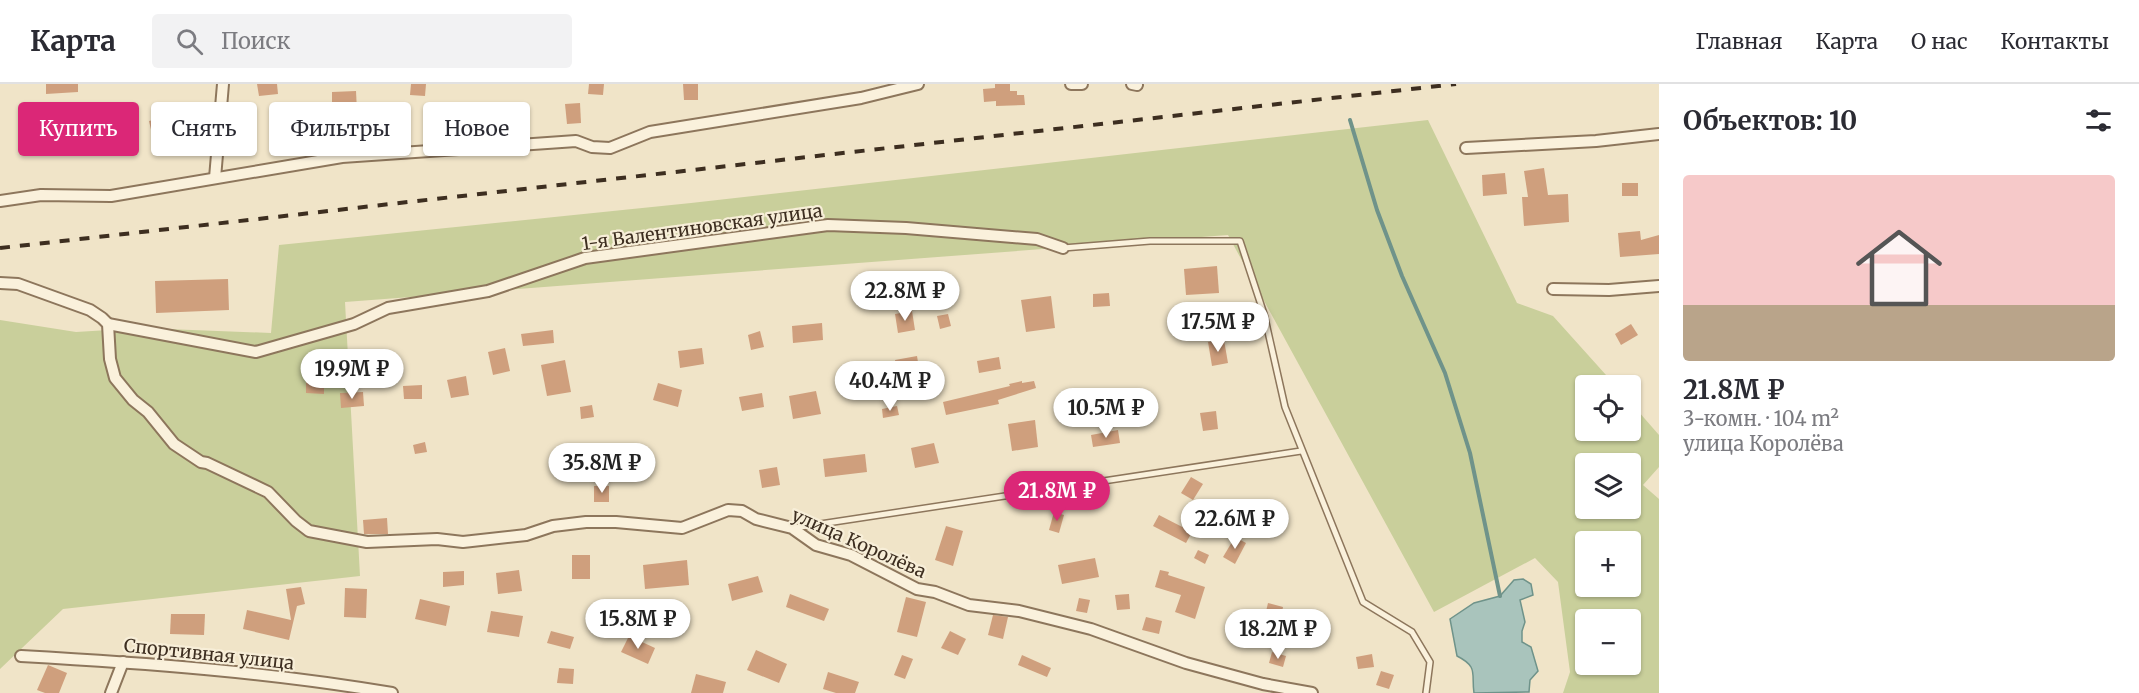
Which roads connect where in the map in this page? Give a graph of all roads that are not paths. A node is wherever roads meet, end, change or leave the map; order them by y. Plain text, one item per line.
1 (224, 84) edge
2 (918, 84) edge
3 (1071, 84) edge
4 (1082, 84) edge
5 (1659, 134) edge
6 (1466, 148) dead end
7 (215, 178) junction
8 (0, 201) edge
9 (1063, 248) joint
10 (0, 282) edge
11 (1659, 286) edge
12 (1553, 289) dead end
13 (108, 324) junction
14 (1301, 451) junction
15 (792, 528) junction
16 (21, 656) dead end
17 (123, 662) junction
18 (111, 693) edge
19 (392, 693) edge
20 (1312, 693) edge
21 (1426, 693) edge

1 - 7 street
2 - 7 street
3 - 4 street
5 - 6 street
7 - 8 street
9 - 13 street, 1-я Валентиновская улица
9 - 14 lane
10 - 13 street
11 - 12 street
13 - 15 street, улица Королёва
14 - 15 lane
14 - 21 lane
15 - 20 street, улица Королёва
16 - 17 street, Спортивная улица
17 - 18 street
17 - 19 street, Спортивная улица

